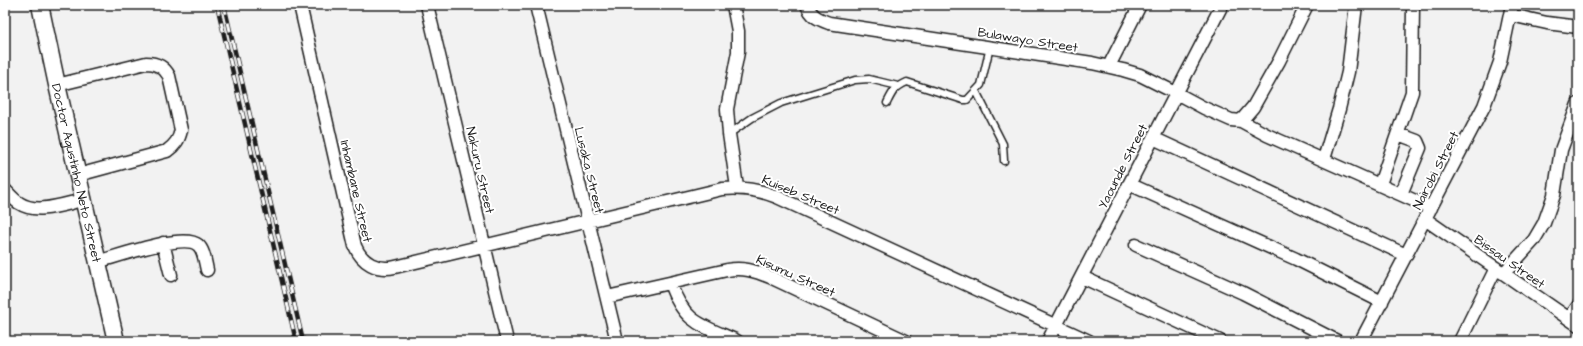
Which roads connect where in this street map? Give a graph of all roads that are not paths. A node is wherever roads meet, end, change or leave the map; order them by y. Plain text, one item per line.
1 (40, 5) edge
2 (300, 5) edge
3 (427, 5) edge
4 (536, 5) edge
5 (733, 5) edge
6 (807, 5) edge
7 (1140, 5) edge
8 (1222, 5) edge
9 (1307, 5) edge
10 (1356, 5) edge
11 (1413, 5) edge
12 (1512, 10) edge
13 (1578, 27) edge
14 (990, 47) junction
15 (1109, 66) junction
16 (57, 86) junction
17 (898, 86) junction
18 (976, 91) junction
19 (1176, 93) junction
20 (887, 103) dead end
21 (1578, 104) edge
22 (1241, 121) junction
23 (729, 134) junction
24 (1398, 134) junction
25 (1153, 138) junction
26 (1324, 159) junction
27 (1004, 161) dead end
28 (78, 175) junction
29 (1129, 184) junction
30 (1380, 184) junction
31 (737, 187) junction
32 (5, 190) edge
33 (1401, 194) junction
34 (83, 200) junction
35 (1431, 208) junction
36 (1425, 219) junction
37 (588, 220) junction
38 (163, 243) junction
39 (484, 245) junction
40 (1136, 245) dead end
41 (1406, 255) junction
42 (97, 262) junction
43 (207, 270) dead end
44 (1500, 271) junction
45 (170, 275) dead end
46 (1082, 277) junction
47 (670, 283) junction
48 (607, 297) junction
49 (1382, 302) junction
50 (1578, 306) edge
51 (1574, 322) edge
52 (1057, 325) junction
53 (116, 341) edge
54 (507, 341) edge
55 (617, 341) edge
56 (737, 341) edge
57 (906, 341) edge
58 (1048, 341) edge
59 (1089, 341) edge
60 (1220, 341) edge
61 (1337, 341) edge
62 (1362, 341) edge
63 (1460, 341) edge

1 - 16 street, Doctor Agustinho Neto Street
2 - 39 street, Inhambane Street
3 - 39 street, Nakuru Street
4 - 37 street, Lusaka Street
5 - 23 street
6 - 14 street, Bulawayo Street
7 - 15 street
8 - 19 street, Yaounde Street
9 - 22 street
10 - 26 street
11 - 24 street
12 - 13 street
12 - 35 street, Nairobi Street
14 - 15 street, Bulawayo Street
14 - 18 lane
15 - 19 street, Bulawayo Street
16 - 28 street, Doctor Agustinho Neto Street
16 - 28 street
17 - 18 lane
17 - 20 lane
17 - 23 lane
18 - 27 lane
19 - 22 street, Bulawayo Street
19 - 25 street, Yaounde Street
21 - 44 street
22 - 26 street, Bulawayo Street
23 - 31 street
24 - 30 street
24 - 33 street
25 - 29 street, Yaounde Street
25 - 41 street
26 - 30 street, Bulawayo Street
28 - 34 street, Doctor Agustinho Neto Street
29 - 46 street, Yaounde Street
29 - 49 street
30 - 33 street, Bulawayo Street
31 - 37 street, Kuiseb Street
31 - 52 street, Kuiseb Street
32 - 34 street
33 - 35 street, Bulawayo Street
34 - 42 street, Doctor Agustinho Neto Street
35 - 36 street, Nairobi Street
36 - 41 street, Nairobi Street
36 - 44 street, Bissau Street
37 - 39 street, Kuiseb Street
37 - 48 street, Lusaka Street
38 - 42 street
38 - 43 street
38 - 45 street
39 - 54 street, Nakuru Street
40 - 61 street
41 - 49 street, Nairobi Street
42 - 53 street, Doctor Agustinho Neto Street
44 - 51 street, Bissau Street
44 - 63 street
46 - 52 street, Yaounde Street
46 - 60 street
47 - 48 street, Kisumu Street
47 - 56 street
47 - 57 street, Kisumu Street
48 - 55 street, Lusaka Street
49 - 62 street, Nairobi Street
50 - 51 street
52 - 58 street, Yaounde Street
52 - 59 street, Kuiseb Street

